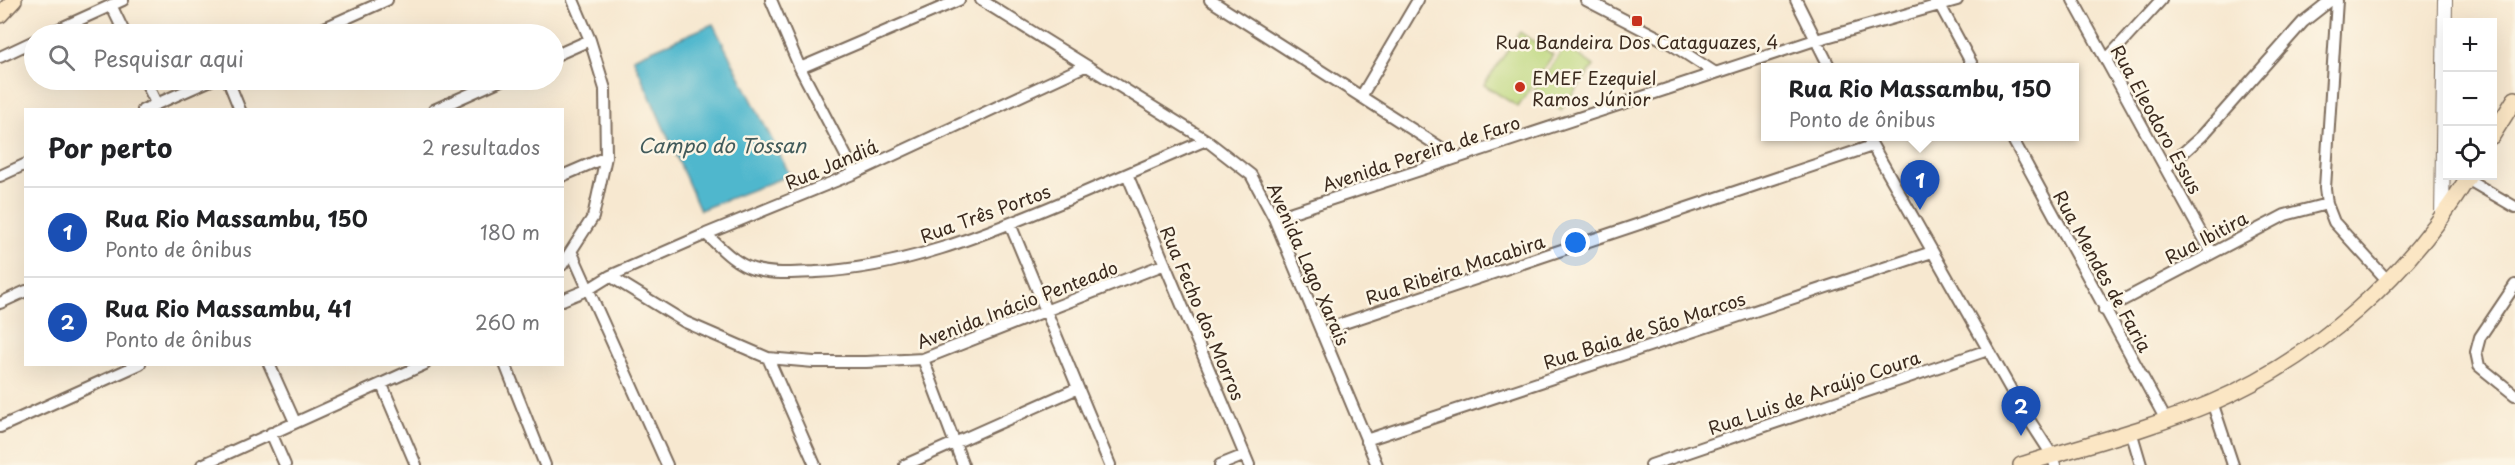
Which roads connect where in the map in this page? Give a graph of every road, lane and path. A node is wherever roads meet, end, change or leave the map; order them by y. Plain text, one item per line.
1 (14, 0) edge
2 (123, 0) edge
3 (387, 0) edge
4 (573, 0) edge
5 (771, 0) edge
6 (959, 0) edge
7 (981, 0) edge
8 (1210, 0) edge
9 (1418, 0) edge
10 (1586, 0) edge
11 (1796, 0) edge
12 (1957, 0) edge
13 (2073, 0) edge
14 (2161, 0) edge
15 (2331, 0) edge
16 (2337, 0) edge
17 (2445, 0) edge
18 (111, 5) junction
19 (1940, 5) junction
20 (0, 15) edge
21 (70, 24) edge
22 (120, 24) edge
23 (333, 24) edge
24 (590, 40) junction
25 (1816, 40) junction
26 (24, 46) edge
27 (564, 52) edge
28 (0, 57) edge
29 (2106, 60) junction
30 (1828, 63) edge
31 (1971, 63) edge
32 (1085, 66) junction
33 (800, 68) junction
34 (1714, 72) junction
35 (150, 90) edge
36 (188, 90) edge
37 (232, 90) edge
38 (479, 90) edge
39 (1362, 95) junction
40 (2515, 99) edge
41 (156, 104) junction
42 (147, 108) edge
43 (239, 108) edge
44 (438, 108) edge
45 (2497, 129) edge
46 (1206, 140) junction
47 (1870, 141) edge
48 (2014, 141) edge
49 (606, 157) junction
50 (1457, 158) junction
51 (24, 165) edge
52 (2166, 168) junction
53 (855, 173) junction
54 (1126, 174) junction
55 (564, 175) edge
56 (0, 176) edge
57 (2466, 180) edge
58 (2473, 180) edge
59 (2327, 204) junction
60 (2515, 207) edge
61 (1274, 218) junction
62 (2442, 218) junction
63 (1010, 224) junction
64 (706, 234) junction
65 (1932, 252) junction
66 (572, 253) junction
67 (2212, 253) junction
68 (564, 263) edge
69 (1165, 264) junction
70 (610, 276) junction
71 (2388, 281) junction
72 (2515, 285) edge
73 (589, 289) junction
74 (24, 292) edge
75 (564, 299) edge
76 (0, 303) edge
77 (2104, 310) junction
78 (1046, 313) junction
79 (1322, 334) junction
80 (1988, 350) junction
81 (768, 358) junction
82 (923, 359) junction
83 (136, 366) edge
84 (270, 366) edge
85 (421, 366) edge
86 (506, 366) edge
87 (382, 385) junction
88 (1078, 388) junction
89 (2515, 395) edge
90 (2212, 402) junction
91 (2166, 420) junction
92 (295, 422) junction
93 (0, 427) edge
94 (2131, 431) junction
95 (271, 433) junction
96 (1366, 440) junction
97 (954, 442) junction
98 (1247, 460) edge
99 (2054, 460) edge
100 (202, 465) edge
101 (285, 465) edge
102 (416, 465) edge
103 (545, 465) edge
104 (667, 465) edge
105 (815, 465) edge
106 (905, 465) edge
107 (963, 465) edge
108 (1110, 465) edge
109 (1220, 465) edge
110 (1377, 465) edge
111 (1651, 465) edge
112 (2021, 465) edge
113 (2140, 465) edge
114 (2233, 465) edge

1 - 20 main road
2 - 18 street
3 - 23 street
4 - 24 street
5 - 33 street
6 - 33 street
7 - 32 street, Avenida Lago Xarais
8 - 39 street
9 - 39 street
10 - 34 street
11 - 25 street
12 - 19 street, Avenida Pereira de Faro
13 - 29 street, Rua Eleodoro Essus
14 - 29 street
15 - 52 street
16 - 59 street
17 - 62 street
18 - 21 street
18 - 22 street
19 - 25 street, Avenida Pereira de Faro
19 - 31 street
24 - 27 street
24 - 49 street
25 - 30 street
25 - 34 street, Avenida Pereira de Faro
26 - 28 street
29 - 52 street, Rua Eleodoro Essus
32 - 46 street, Avenida Lago Xarais
32 - 53 street, Rua Jandiá
33 - 53 street
34 - 50 street, Avenida Pereira de Faro
35 - 41 street
36 - 41 street
37 - 43 street
38 - 44 street
39 - 50 street
40 - 45 main road
41 - 42 street
46 - 54 street, Rua Três Portos
46 - 61 street, Avenida Lago Xarais
47 - 65 street
47 - 79 street, Rua Ribeira Macabira
48 - 77 street, Rua Mendes de Faria
49 - 55 street
49 - 66 street
50 - 61 street, Avenida Pereira de Faro
51 - 56 street
52 - 67 street, Rua Eleodoro Essus
53 - 64 street, Rua Jandiá
54 - 63 street, Rua Três Portos
54 - 69 street, Rua Fecho dos Morros
57 - 62 main road
58 - 60 street
59 - 67 street, Rua Ibitira
59 - 71 street
61 - 79 street, Avenida Lago Xarais
62 - 71 main road
63 - 64 street, Rua Três Portos
63 - 78 street
64 - 70 street, Rua Jandiá
65 - 80 street
65 - 96 street, Rua Baia de São Marcos
66 - 68 street
66 - 73 street
67 - 77 street, Rua Ibitira
69 - 78 street, Avenida Inácio Penteado
69 - 98 street, Rua Fecho dos Morros
70 - 73 street, Rua Jandiá
70 - 81 street, Avenida Inácio Penteado
71 - 90 main road
72 - 89 street
73 - 75 street, Rua Jandiá
73 - 104 street
74 - 76 street
77 - 91 street, Rua Mendes de Faria
78 - 82 street, Avenida Inácio Penteado
78 - 88 street
79 - 96 street, Avenida Lago Xarais
80 - 99 street
80 - 111 street, Rua Luis de Araújo Coura
81 - 82 street, Avenida Inácio Penteado
81 - 105 street
82 - 97 street
83 - 93 street
84 - 92 street
85 - 87 street
86 - 103 street
87 - 92 street
87 - 102 street
88 - 97 street
88 - 108 street
90 - 91 main road
90 - 114 street
91 - 94 main road
92 - 95 street
94 - 99 main road
94 - 113 street
95 - 100 street
95 - 101 street
96 - 110 street, Avenida Lago Xarais
97 - 106 street
97 - 107 street
98 - 109 street
99 - 112 main road

